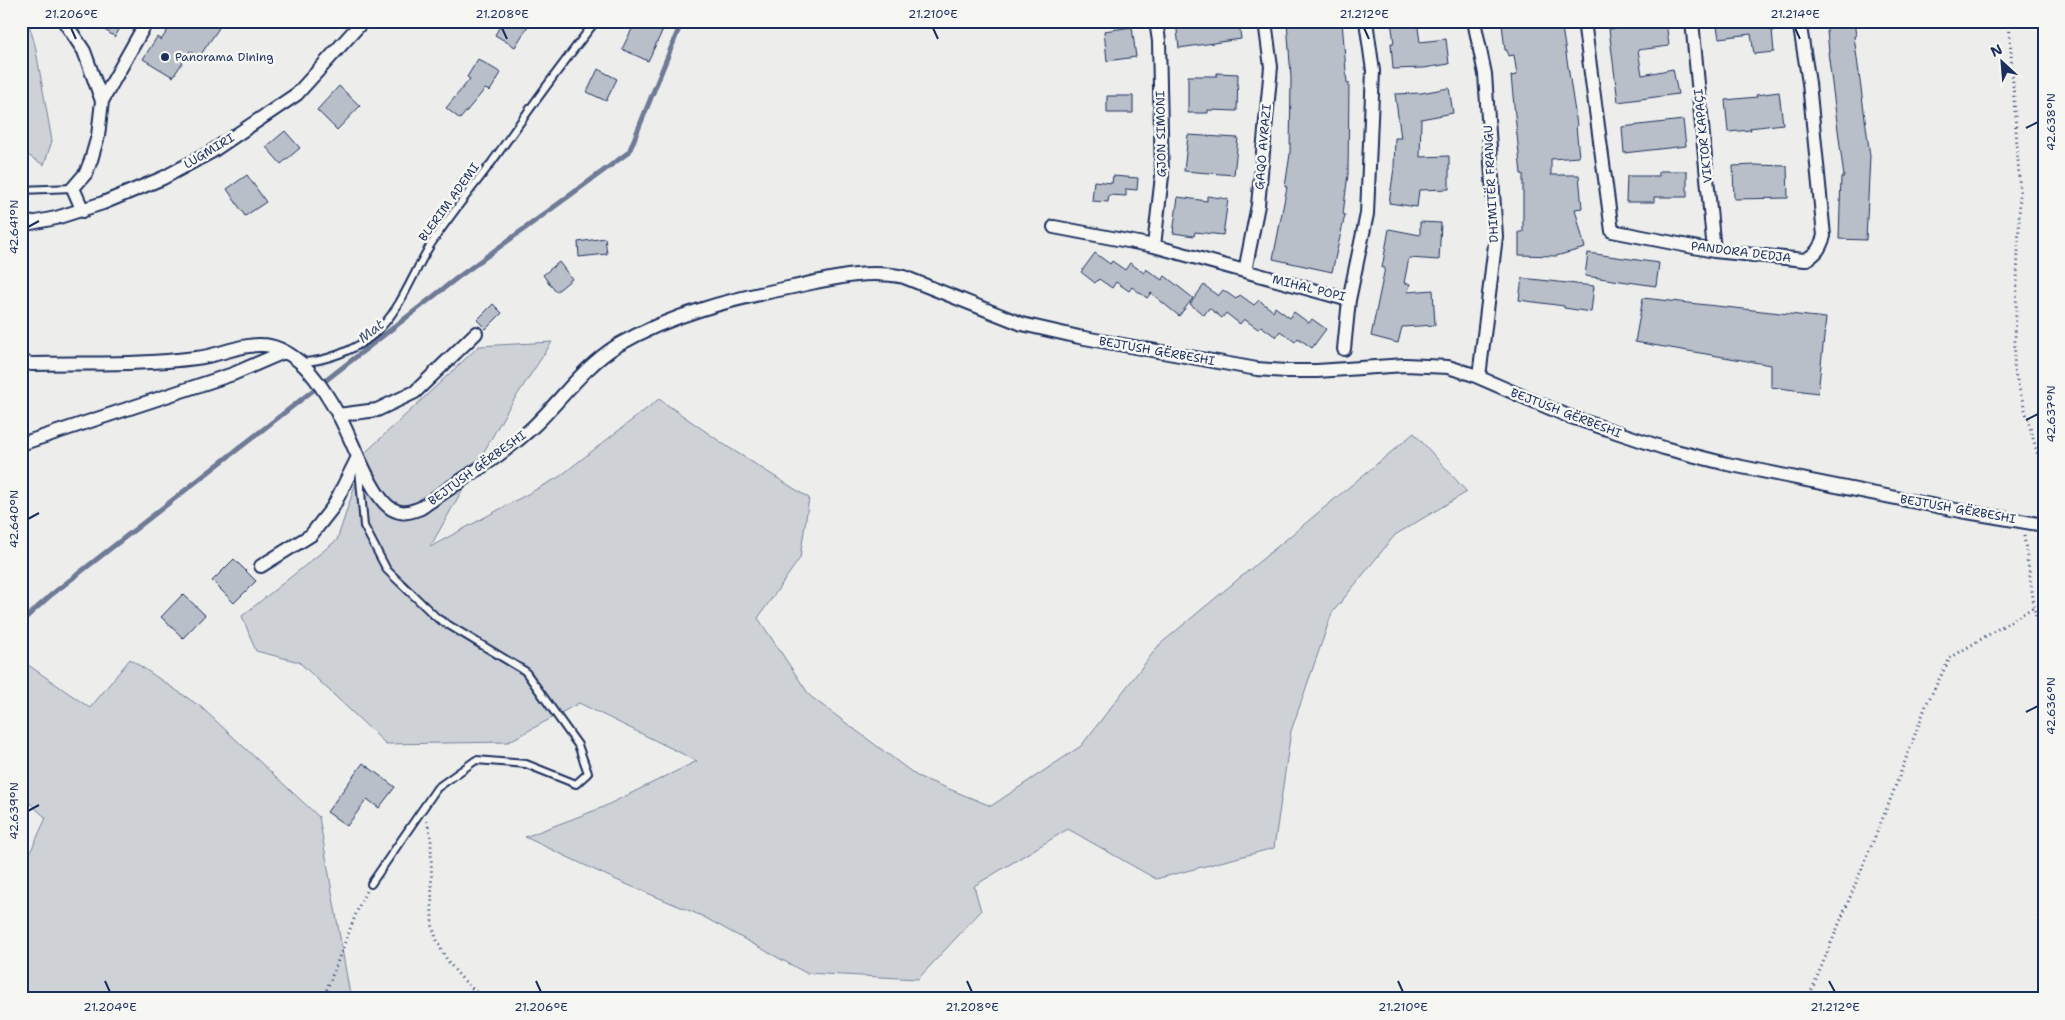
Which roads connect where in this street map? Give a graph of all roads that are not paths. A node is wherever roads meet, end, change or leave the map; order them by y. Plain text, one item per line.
1 (64, 21) edge
2 (147, 21) edge
3 (363, 21) edge
4 (596, 21) edge
5 (1156, 21) edge
6 (1265, 21) edge
7 (1366, 21) edge
8 (1474, 21) edge
9 (1584, 21) edge
10 (1692, 21) edge
11 (1799, 21) edge
12 (102, 101) junction
13 (73, 188) junction
14 (21, 190) edge
15 (83, 211) junction
16 (21, 225) edge
17 (1054, 227) dead end
18 (1154, 246) junction
19 (1714, 252) junction
20 (1244, 271) junction
21 (1349, 300) junction
22 (476, 333) dead end
23 (1344, 349) dead end
24 (284, 352) junction
25 (21, 362) edge
26 (304, 367) junction
27 (1478, 378) junction
28 (338, 415) junction
29 (21, 444) edge
30 (358, 457) junction
31 (2044, 525) edge
32 (261, 566) dead end
33 (371, 884) road end

1 - 12 street
2 - 12 street
3 - 15 street, LUGMIRI
4 - 26 lane, BLERIM ADEMI
5 - 18 street, GJON SIMONI
6 - 20 street, GAQO AVRAZI
7 - 21 street, MIHAL POPI
8 - 27 street, DHIMITËR FRANGU
9 - 19 street, PANDORA DEDJA
10 - 19 street, VIKTOR KAPAÇI
11 - 19 street, PANDORA DEDJA
12 - 13 street
13 - 14 lane
13 - 15 street
15 - 16 street, LUGMIRI
17 - 18 street, MIHAL POPI
18 - 20 street, MIHAL POPI
20 - 21 street, MIHAL POPI
21 - 23 street
22 - 28 street
24 - 25 street, BEJTUSH GËRBESHI
24 - 26 street, BEJTUSH GËRBESHI
24 - 29 street
26 - 28 street, BEJTUSH GËRBESHI
27 - 30 street, BEJTUSH GËRBESHI
27 - 31 street, BEJTUSH GËRBESHI
28 - 30 street, BEJTUSH GËRBESHI
30 - 32 street
30 - 33 lane

